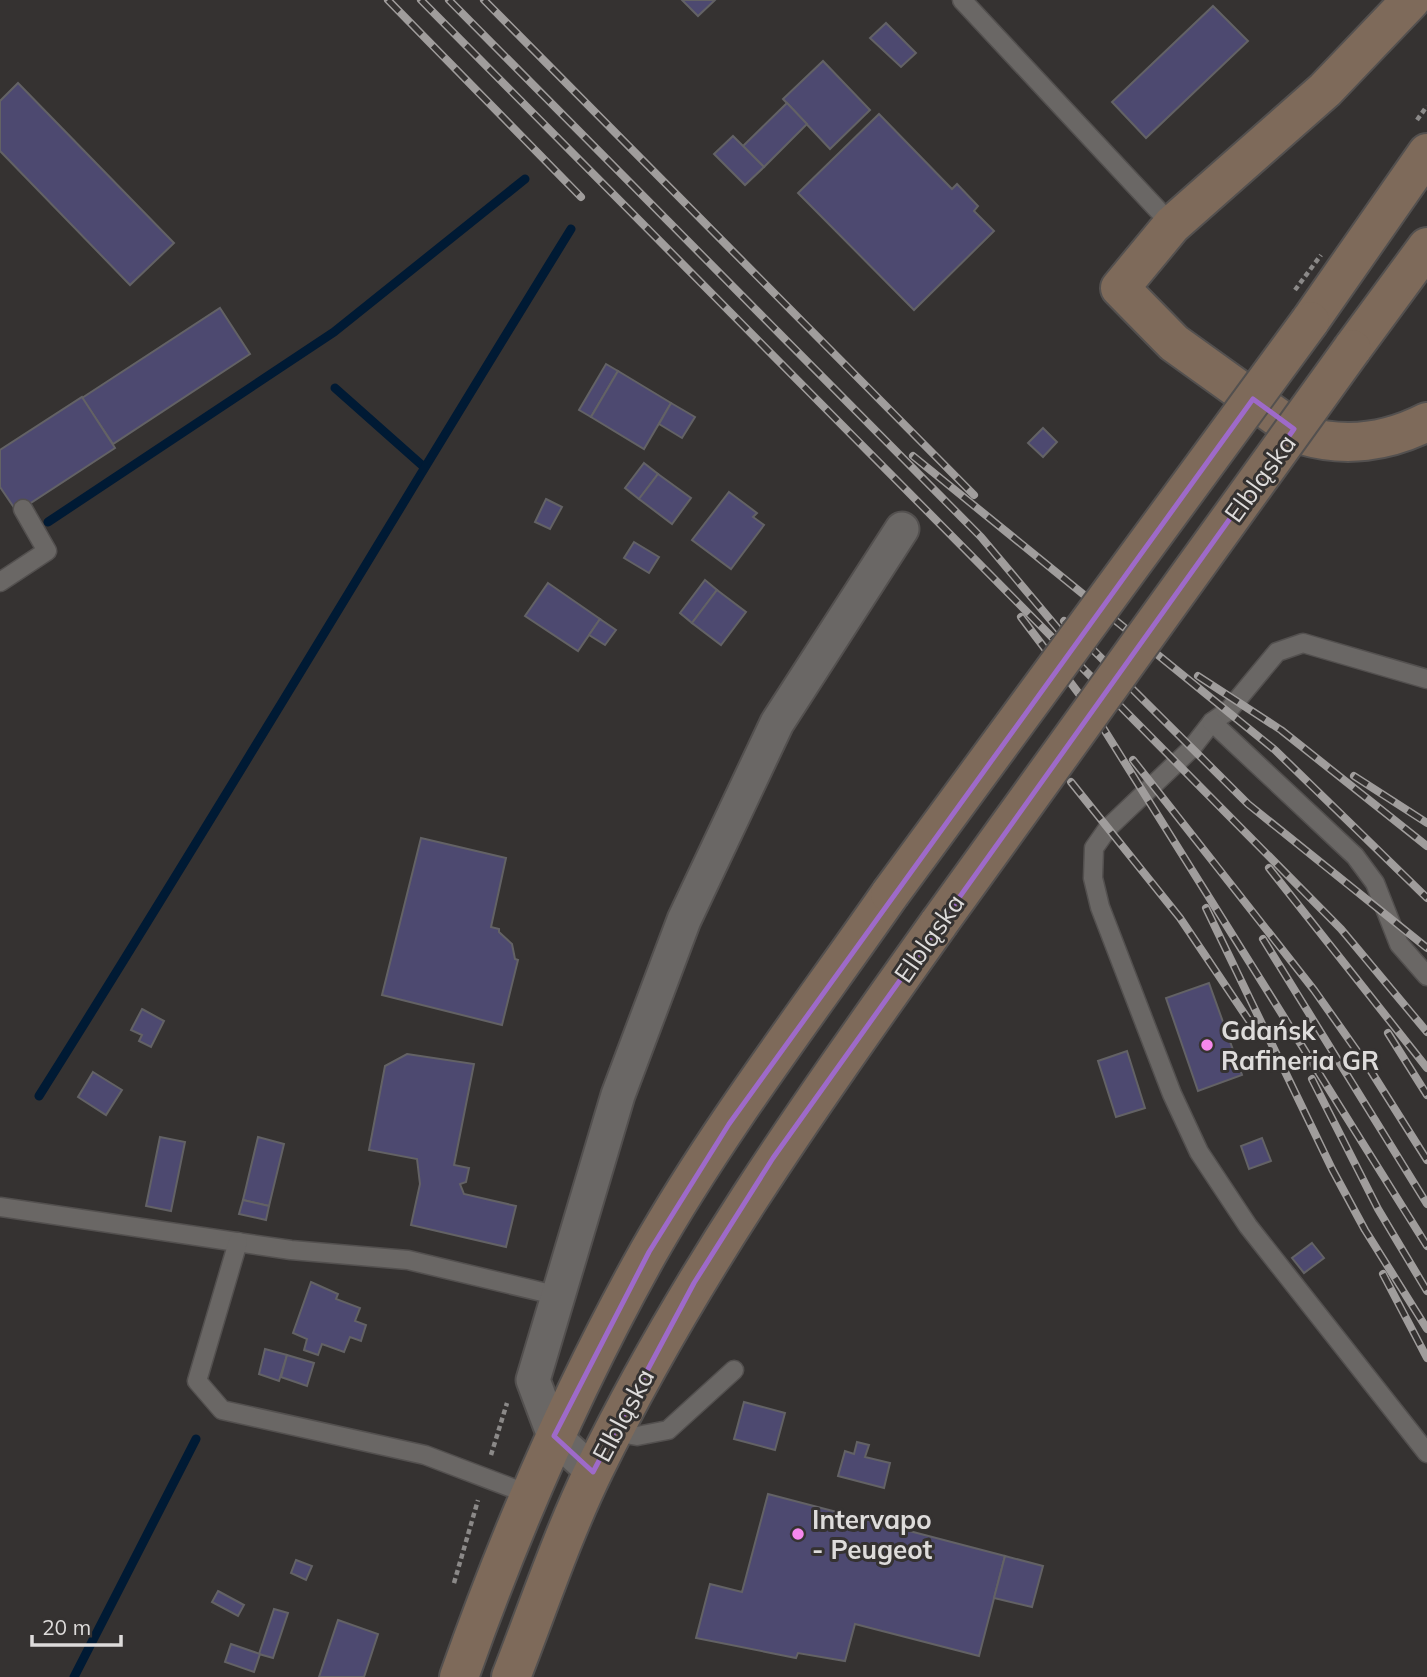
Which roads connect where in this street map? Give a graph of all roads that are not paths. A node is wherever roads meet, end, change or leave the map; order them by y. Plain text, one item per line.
1 (962, 0) edge
2 (1411, 0) edge
3 (1427, 153) edge
4 (1172, 225) junction
5 (1427, 247) edge
6 (1427, 422) edge
7 (23, 509) dead end
8 (902, 529) dead end
9 (0, 582) edge
10 (1427, 678) edge
11 (1212, 722) junction
12 (1427, 976) edge
13 (0, 1207) edge
14 (238, 1242) junction
15 (559, 1296) junction
16 (734, 1370) dead end
17 (614, 1432) junction
18 (554, 1436) junction
19 (1427, 1453) edge
20 (593, 1472) junction
21 (528, 1493) junction
22 (459, 1677) edge
23 (511, 1677) edge

1 - 4 lane
2 - 4 main road
3 - 18 main road, Elbląska, bridge
4 - 6 main road
5 - 17 main road, Elbląska, bridge
7 - 9 lane
8 - 15 street, Elbląska
10 - 11 lane
11 - 12 lane
11 - 19 lane
13 - 14 lane
14 - 15 lane
14 - 21 lane
15 - 18 street, Elbląska
16 - 17 lane
17 - 20 main road, Elbląska
18 - 20 street
18 - 21 main road, Elbląska
20 - 23 main road, Elbląska
21 - 22 main road, Elbląska

